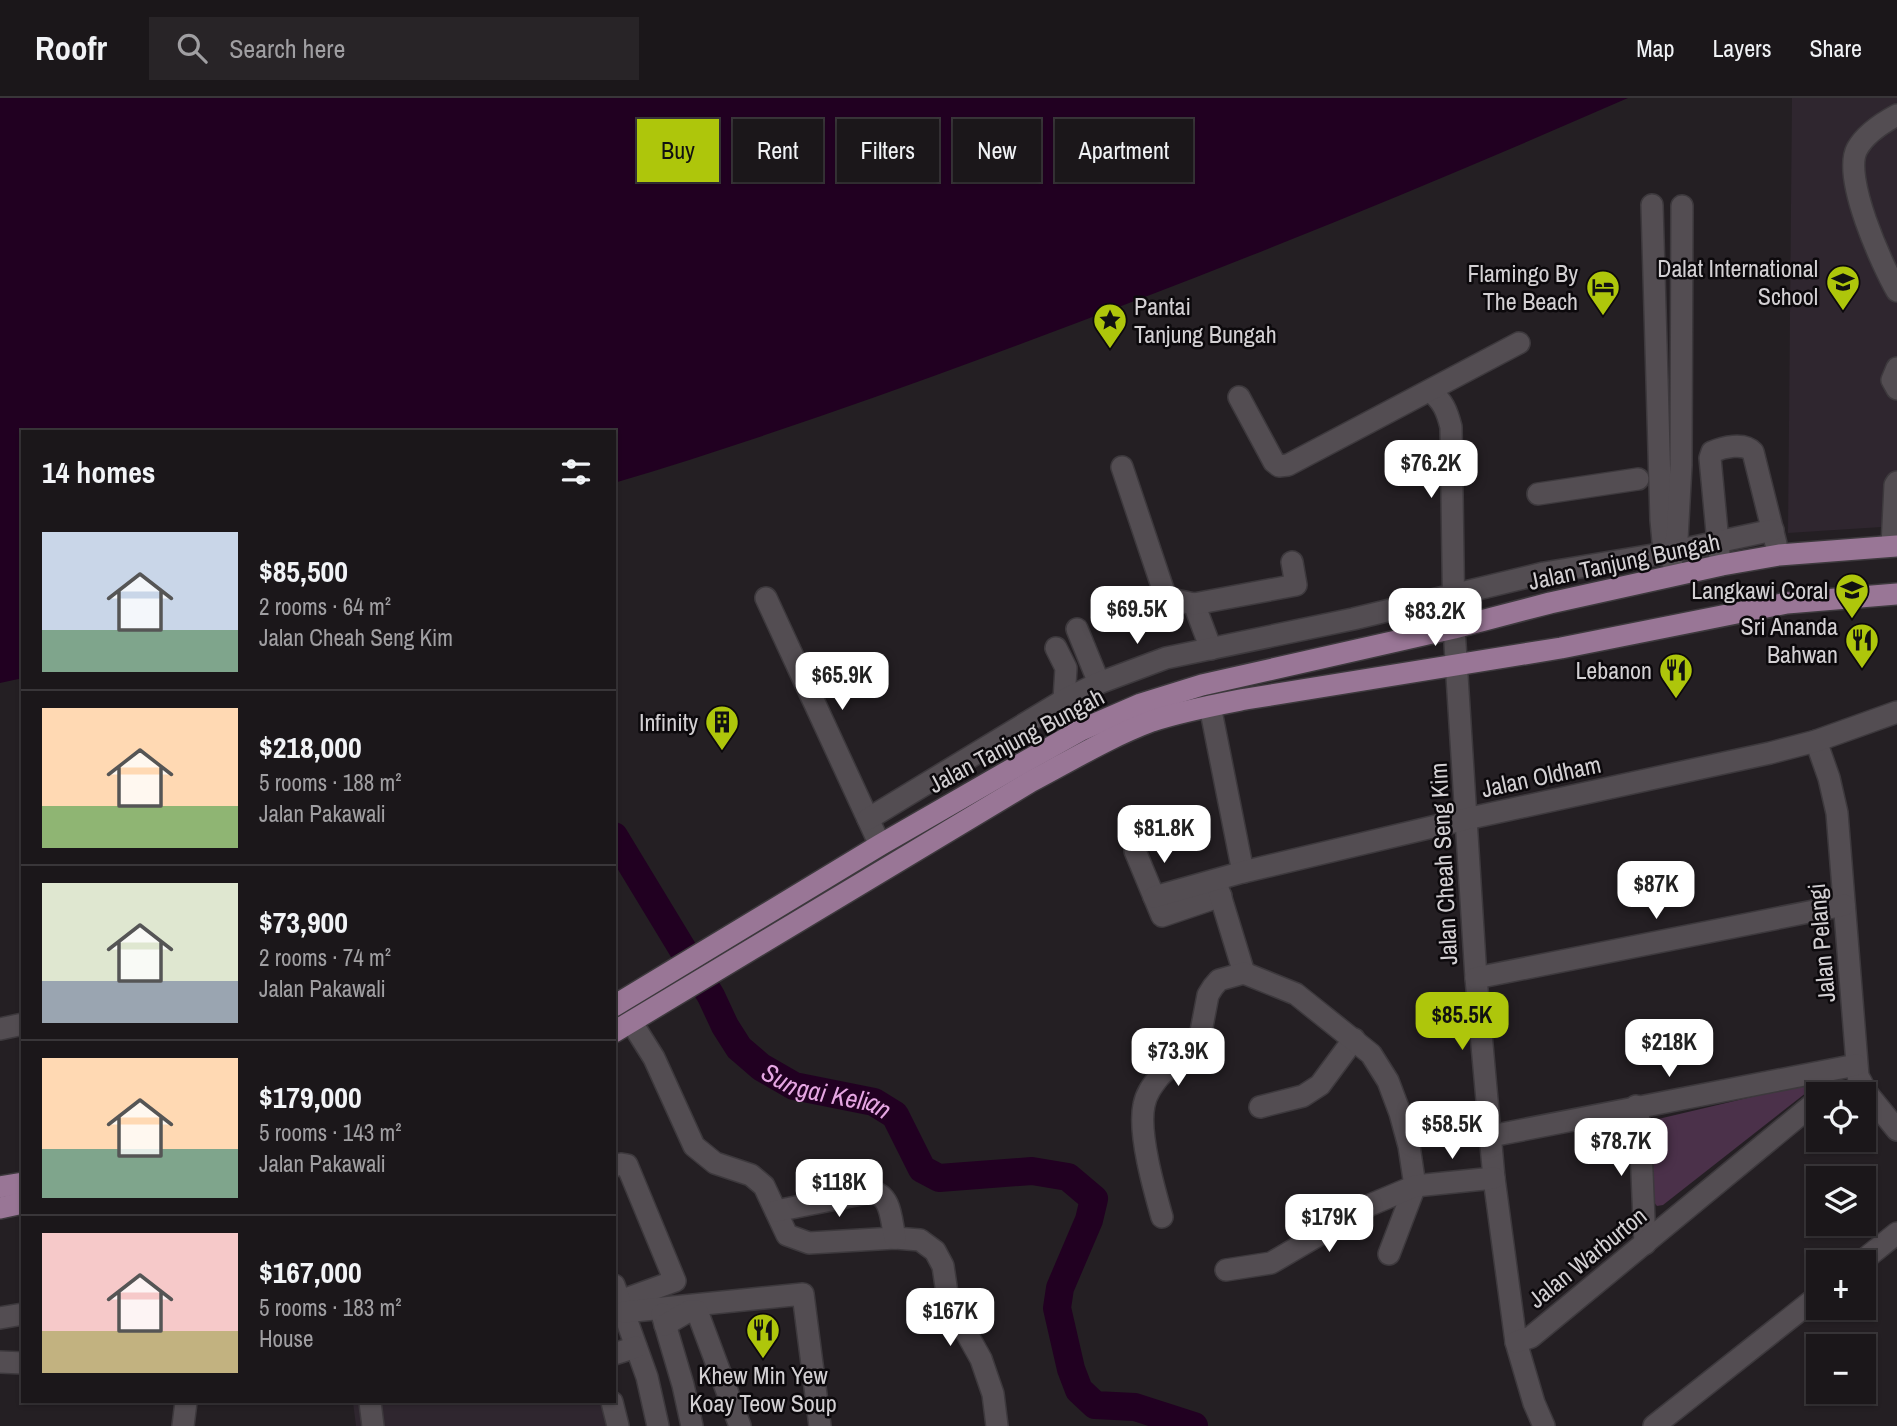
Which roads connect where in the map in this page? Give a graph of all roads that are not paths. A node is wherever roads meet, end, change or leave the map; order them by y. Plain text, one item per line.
1 (1897, 114) edge
2 (1652, 205) dead end
3 (1682, 206) dead end
4 (1897, 291) edge
5 (1519, 343) dead end
6 (1897, 368) edge
7 (1897, 389) edge
8 (1430, 391) junction
9 (1239, 397) dead end
10 (1122, 467) dead end
11 (1639, 479) dead end
12 (1897, 482) edge
13 (1538, 494) dead end
14 (1773, 530) junction
15 (1717, 542) junction
16 (1895, 546) edge
17 (1671, 552) junction
18 (1779, 555) junction
19 (1292, 562) dead end
20 (1722, 565) junction
21 (1675, 576) junction
22 (1897, 594) edge
23 (1453, 597) junction
24 (766, 598) dead end
25 (1194, 604) junction
26 (1454, 628) junction
27 (1077, 629) dead end
28 (1056, 649) dead end
29 (1211, 649) junction
30 (1458, 663) junction
31 (1099, 683) junction
32 (1064, 700) junction
33 (1210, 706) junction
34 (1897, 712) edge
35 (1816, 741) junction
36 (996, 743) junction
37 (1012, 769) junction
38 (869, 819) junction
39 (1466, 819) junction
40 (880, 845) junction
41 (1135, 851) dead end
42 (1243, 872) junction
43 (1218, 888) junction
44 (1844, 905) junction
45 (1244, 973) junction
46 (1476, 978) junction
47 (616, 1005) edge
48 (21, 1024) edge
49 (623, 1028) edge
50 (0, 1029) edge
51 (1354, 1039) junction
52 (1851, 1066) junction
53 (1836, 1082) edge
54 (1636, 1106) junction
55 (1260, 1107) dead end
56 (1806, 1110) edge
57 (1897, 1130) edge
58 (1491, 1136) junction
59 (616, 1165) edge
60 (1494, 1178) junction
61 (21, 1182) edge
62 (1415, 1186) junction
63 (0, 1187) edge
64 (21, 1203) edge
65 (0, 1208) edge
66 (776, 1211) junction
67 (1162, 1217) dead end
68 (1897, 1233) edge
69 (895, 1238) junction
70 (1644, 1244) junction
71 (1876, 1250) edge
72 (1389, 1254) dead end
73 (1226, 1270) dead end
74 (619, 1299) edge
75 (1806, 1306) edge
76 (21, 1314) edge
77 (663, 1317) junction
78 (0, 1318) edge
79 (1516, 1342) junction
80 (636, 1347) junction
81 (616, 1353) edge
82 (0, 1362) edge
83 (21, 1363) edge
84 (186, 1403) edge
85 (370, 1403) edge
86 (611, 1403) edge
87 (183, 1426) edge
88 (373, 1426) edge
89 (618, 1426) edge
90 (658, 1426) edge
91 (692, 1426) edge
92 (740, 1426) edge
93 (820, 1426) edge
94 (997, 1426) edge
95 (1544, 1426) edge
96 (1654, 1426) edge

1 - 4 street
2 - 17 street
3 - 17 street
5 - 8 street
6 - 7 street
8 - 9 street
8 - 23 street, Jalan Cheah Seng Kim
10 - 25 street
11 - 13 street
12 - 16 street
14 - 15 street
14 - 15 street
14 - 18 street
15 - 17 street
15 - 20 street
16 - 18 main road, Jalan Tanjung Bungah
17 - 21 street
17 - 23 street
18 - 20 main road, Jalan Tanjung Bungah
19 - 25 street
20 - 21 main road, Jalan Tanjung Bungah
21 - 26 main road, Jalan Tanjung Bungah
22 - 30 main road, Jalan Tanjung Bungah
23 - 26 street, Jalan Cheah Seng Kim
23 - 29 street
24 - 38 street
25 - 29 street
26 - 30 street, Jalan Cheah Seng Kim
26 - 37 main road, Jalan Tanjung Bungah
27 - 31 street
28 - 32 street
29 - 31 street
30 - 33 main road, Jalan Tanjung Bungah
30 - 39 street, Jalan Cheah Seng Kim
31 - 32 street
32 - 36 street
33 - 42 street
33 - 49 main road, Jalan Tanjung Bungah
34 - 35 street, Jalan Oldham
35 - 39 street, Jalan Oldham
35 - 44 street, Jalan Pelangi
36 - 37 street
36 - 38 street
37 - 40 main road, Jalan Tanjung Bungah
38 - 40 street
39 - 42 street, Jalan Oldham
39 - 46 street, Jalan Cheah Seng Kim
40 - 47 main road, Jalan Tanjung Bungah
41 - 43 street, Jalan Oldham
42 - 43 street, Jalan Oldham
43 - 45 street
44 - 46 street
44 - 52 street, Jalan Pelangi
45 - 51 street
45 - 67 street
46 - 58 street, Jalan Cheah Seng Kim
48 - 50 street
49 - 66 street
51 - 55 street
51 - 62 street
52 - 53 street
52 - 54 street
52 - 57 street, Jalan Pelangi
54 - 58 street
54 - 70 street
56 - 70 street, Jalan Warburton
58 - 60 street, Jalan Cheah Seng Kim
59 - 74 street
60 - 62 street
60 - 79 street, Jalan Cheah Seng Kim
61 - 63 main road
62 - 72 street
62 - 73 street
64 - 65 main road
66 - 69 street
66 - 69 street
68 - 71 street
69 - 94 street
70 - 79 street, Jalan Warburton
74 - 77 street
74 - 80 street
75 - 96 street
76 - 78 street
77 - 91 street
77 - 92 street
77 - 93 street
79 - 95 street, Jalan Cheah Seng Kim
80 - 81 street
80 - 90 street
82 - 83 street
84 - 87 street
85 - 88 street
86 - 89 street

